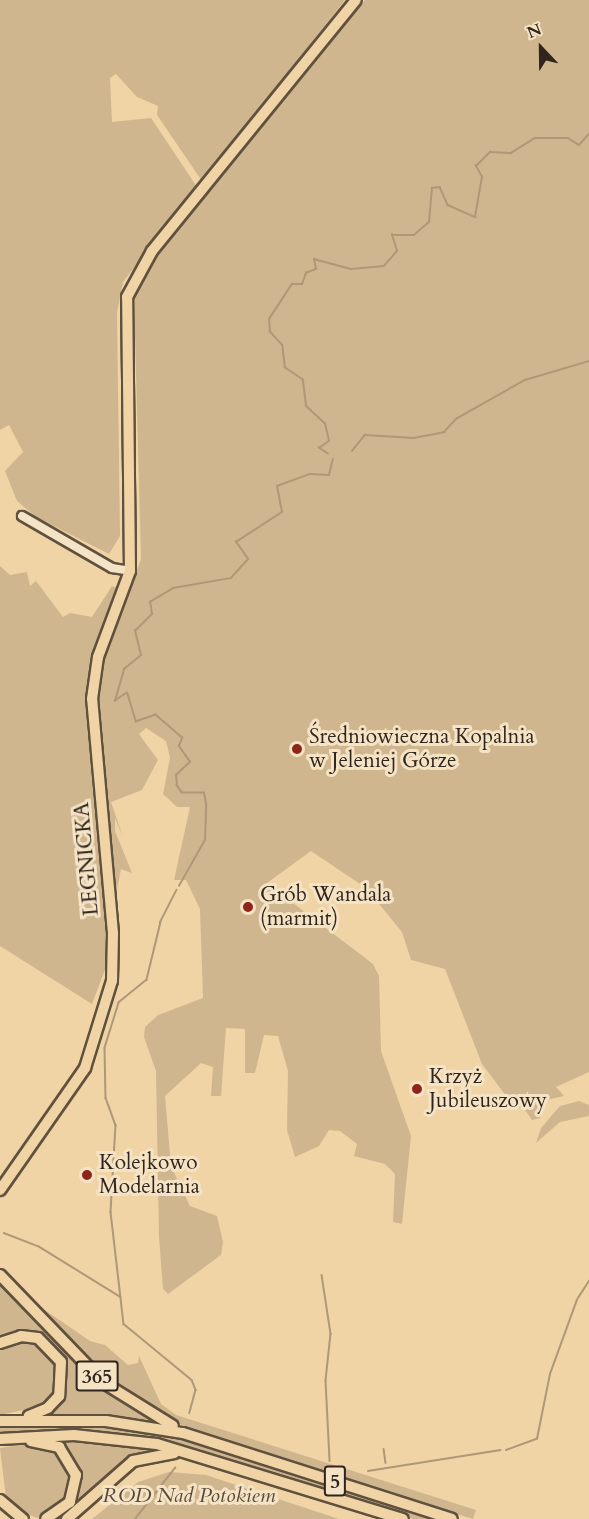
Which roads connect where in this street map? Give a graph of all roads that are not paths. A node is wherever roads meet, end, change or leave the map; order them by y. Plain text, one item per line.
1 (356, 0) edge
2 (22, 516) dead end
3 (130, 571) junction
4 (0, 1190) edge
5 (0, 1275) edge
6 (0, 1343) edge
7 (0, 1421) edge
8 (0, 1439) edge
9 (219, 1443) junction
10 (216, 1459) junction
11 (0, 1500) edge
12 (23, 1519) edge
13 (46, 1519) edge
14 (67, 1519) edge
15 (403, 1519) edge
16 (452, 1519) edge

1 - 3 main road, LEGNICKA
2 - 3 street
3 - 4 main road, LEGNICKA
5 - 9 main road, 365
6 - 7 main road
7 - 9 main road, 5
8 - 10 main road, 5
8 - 13 main road
9 - 16 main road, 5
10 - 14 main road
10 - 15 main road, 5
11 - 12 main road

